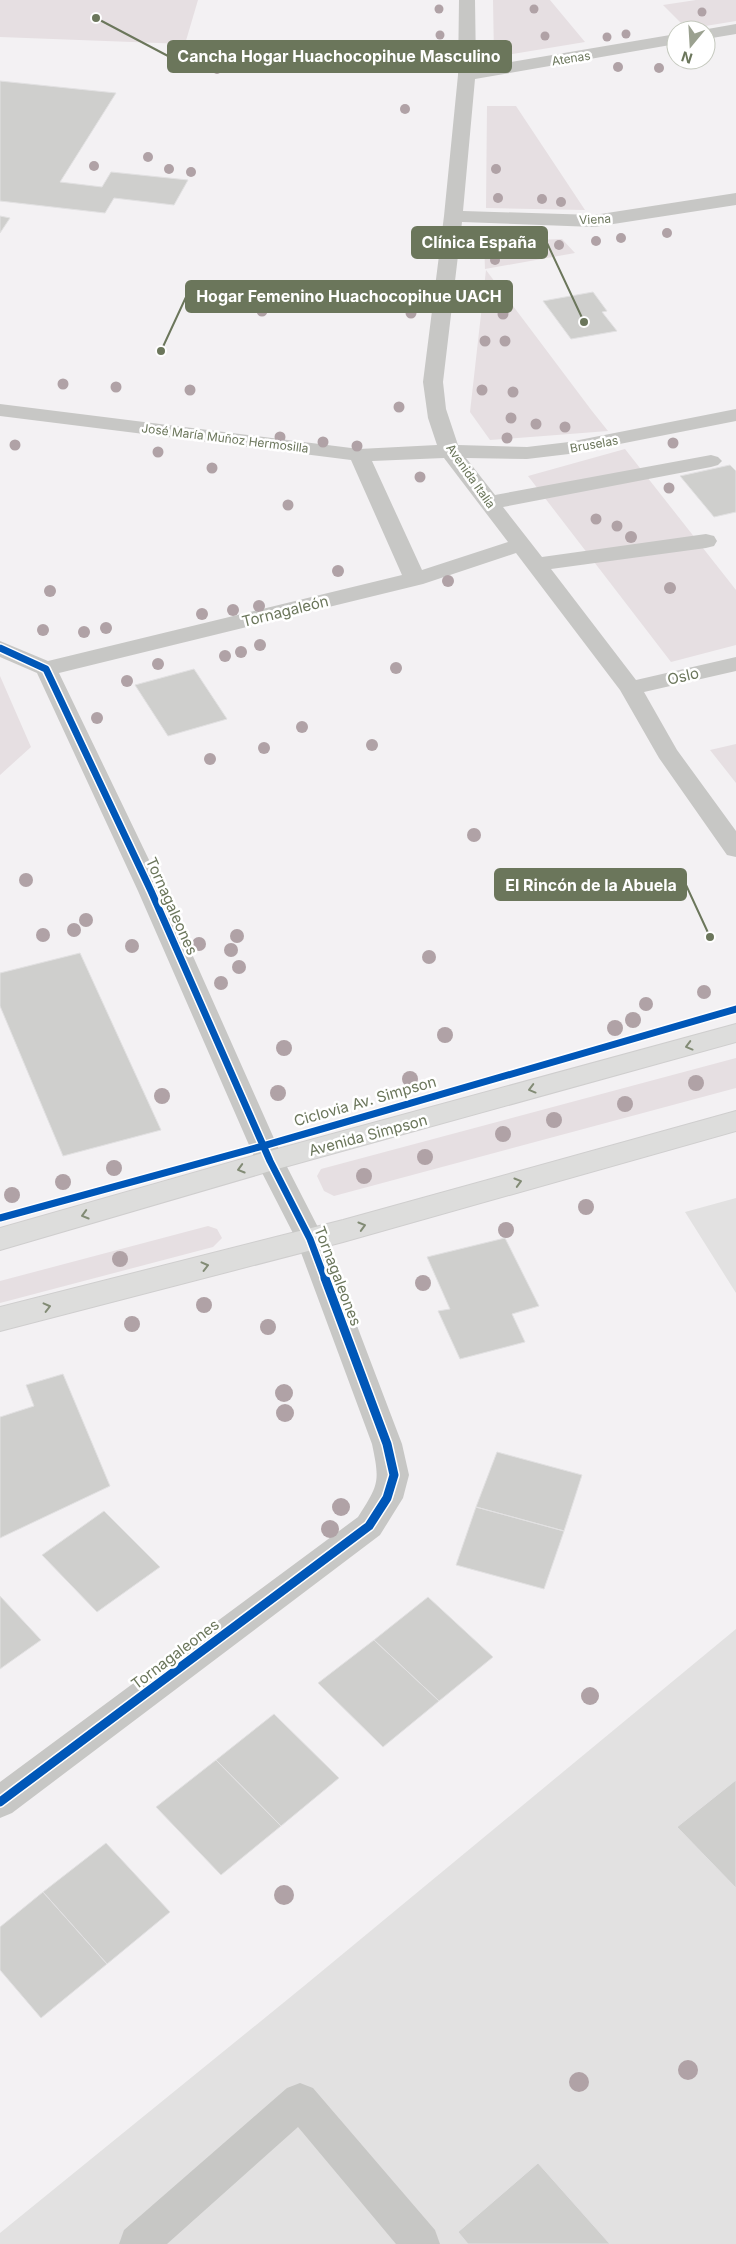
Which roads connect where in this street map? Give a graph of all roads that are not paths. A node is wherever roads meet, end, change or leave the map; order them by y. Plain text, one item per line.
1 (467, 0) edge
2 (736, 29) edge
3 (716, 32) edge
4 (666, 41) edge
5 (467, 75) junction
6 (736, 199) edge
7 (453, 216) junction
8 (0, 410) edge
9 (736, 414) edge
10 (450, 451) junction
11 (359, 455) junction
12 (711, 461) dead end
13 (489, 503) junction
14 (706, 541) dead end
15 (522, 544) junction
16 (536, 565) junction
17 (415, 579) junction
18 (0, 648) edge
19 (736, 664) edge
20 (46, 669) junction
21 (630, 688) junction
22 (736, 849) edge
23 (736, 1033) edge
24 (736, 1121) edge
25 (270, 1161) junction
26 (0, 1239) edge
27 (310, 1239) junction
28 (0, 1319) edge
29 (0, 1802) edge
30 (138, 2244) edge
31 (421, 2244) edge

1 - 5 street, Avenida Italia
2 - 3 street
4 - 5 street, Atenas
5 - 7 street, Avenida Italia
6 - 7 street, Viena
7 - 10 street, Avenida Italia
8 - 11 street, José María Muñoz Hermosilla
9 - 10 street, Bruselas
10 - 11 street, José María Muñoz Hermosilla
10 - 13 street, Avenida Italia
11 - 17 street
12 - 13 street
13 - 15 street, Avenida Italia
14 - 16 street
15 - 16 street, Avenida Italia
15 - 17 street, Tornagaleón
16 - 21 street, Avenida Italia
17 - 20 street, Tornagaleón
18 - 20 street
19 - 21 street, Oslo
20 - 25 street, Tornagaleones
21 - 22 street, Avenida Italia
23 -> 25 main road, Avenida Simpson
27 -> 24 main road
25 -> 26 main road, Avenida Simpson
25 - 27 street, Tornagaleones
28 -> 27 main road
27 - 29 street, Tornagaleones
30 - 31 street

